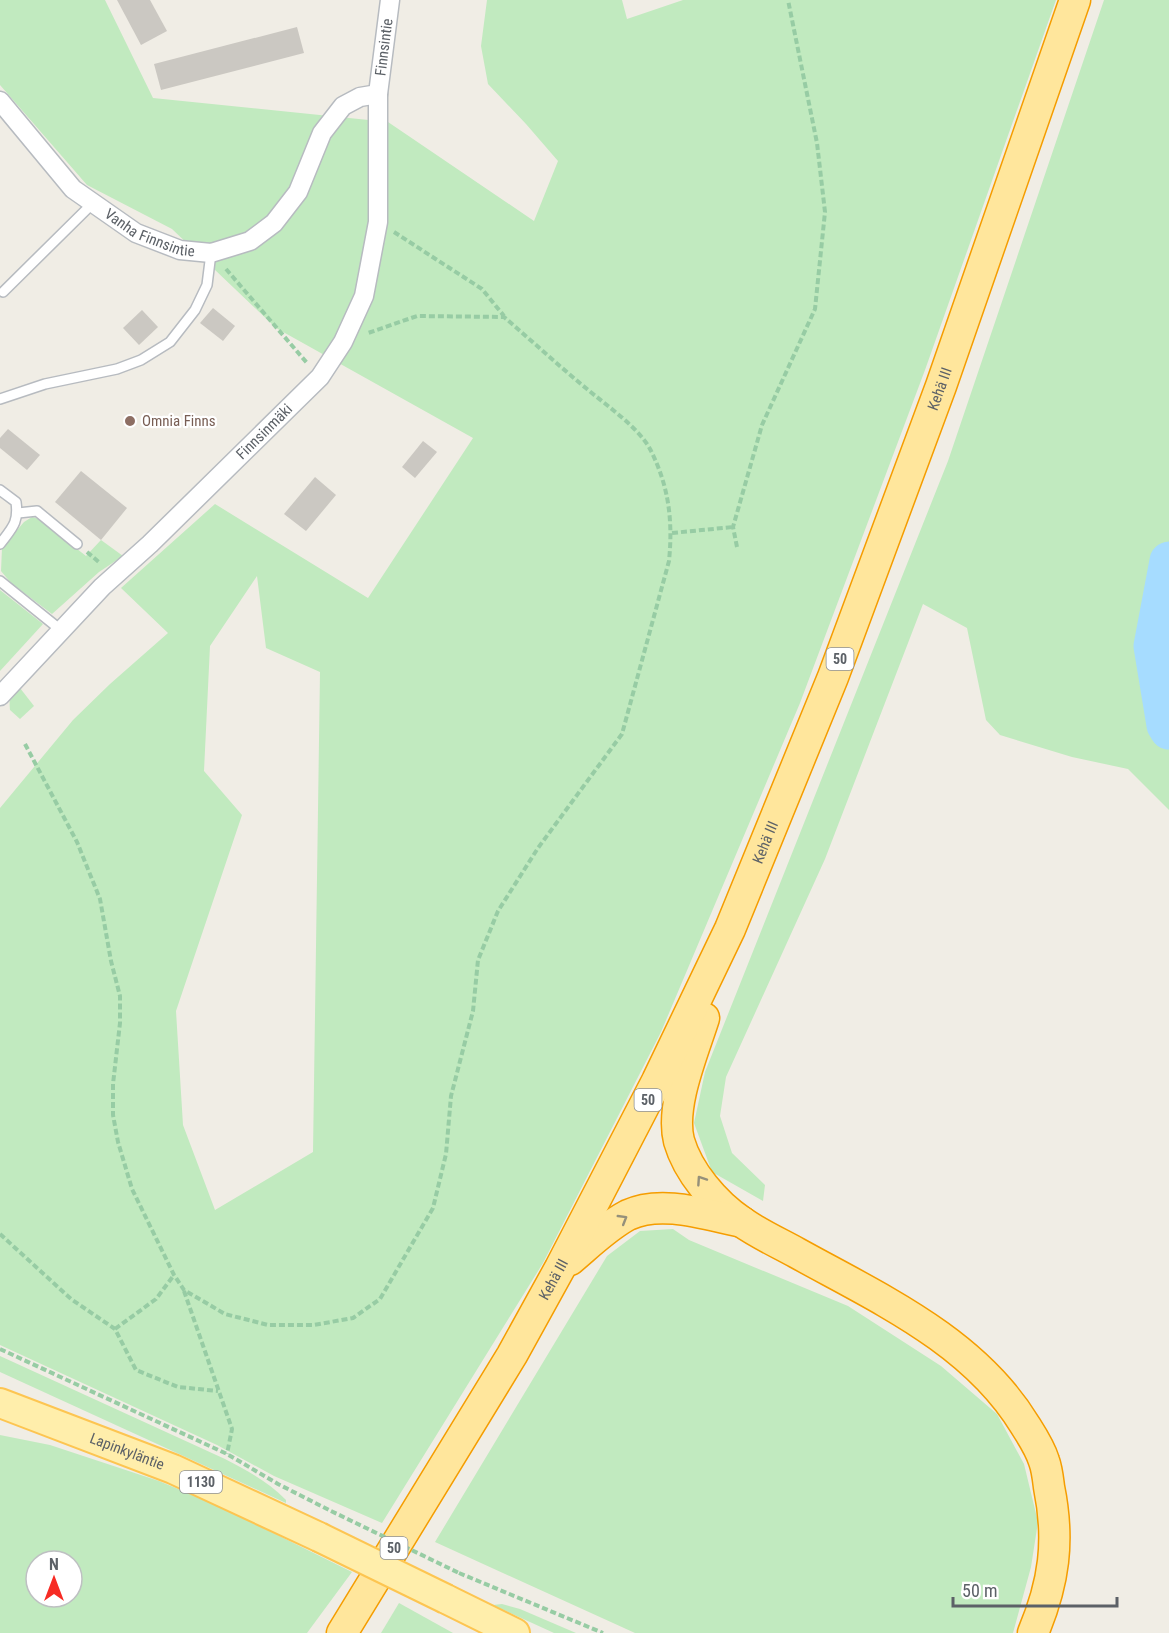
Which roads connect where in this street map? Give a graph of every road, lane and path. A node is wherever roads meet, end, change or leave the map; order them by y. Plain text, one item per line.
1 (390, 0) edge
2 (788, 0) edge
3 (1075, 0) edge
4 (378, 93) junction
5 (0, 101) edge
6 (93, 203) junction
7 (378, 222) junction
8 (211, 253) junction
9 (3, 292) dead end
10 (504, 316) junction
11 (343, 342) junction
12 (320, 377) junction
13 (0, 399) edge
14 (0, 490) edge
15 (18, 513) junction
16 (733, 527) junction
17 (672, 532) junction
18 (0, 544) edge
19 (77, 544) joint
20 (737, 547) dead end
21 (115, 576) junction
22 (0, 581) edge
23 (62, 631) junction
24 (0, 696) edge
25 (25, 744) dead end
26 (730, 929) junction
27 (741, 1222) junction
28 (0, 1234) edge
29 (560, 1268) junction
30 (174, 1275) junction
31 (184, 1290) junction
32 (115, 1329) junction
33 (0, 1349) edge
34 (218, 1391) junction
35 (0, 1402) edge
36 (227, 1454) junction
37 (342, 1633) edge
38 (515, 1633) edge
39 (603, 1633) edge
40 (1033, 1633) edge

1 - 4 street, Finnsintie
2 - 16 path
3 - 26 highway, Kehä III / 50
4 - 7 street, Finnsinmäki
4 - 8 street, Vanha Finnsintie
5 - 6 street, Vanha Finnsintie
6 - 8 street, Vanha Finnsintie
6 - 9 lane
7 - 10 path
7 - 11 street, Finnsinmäki
8 - 12 path
8 - 13 lane
10 - 11 path
10 - 17 path
11 - 12 street, Finnsinmäki
12 - 21 street, Finnsinmäki
14 - 15 lane
15 - 18 lane
15 - 19 lane
16 - 17 path
16 - 20 path
17 - 31 path
19 - 21 path
21 - 23 street, Finnsinmäki
22 - 23 lane
23 - 24 street, Finnsinmäki
25 - 30 path
27 -> 26 highway
26 - 29 highway, Kehä III / 50
29 -> 27 highway
27 - 40 highway
28 - 32 path
29 - 37 highway, Kehä III / 50
30 - 31 path
30 - 32 path
31 - 34 path
32 - 34 path
33 - 36 path
34 - 36 path
35 - 38 main road, Lapinkyläntie / 1130, bridge
36 - 39 path, bridge

